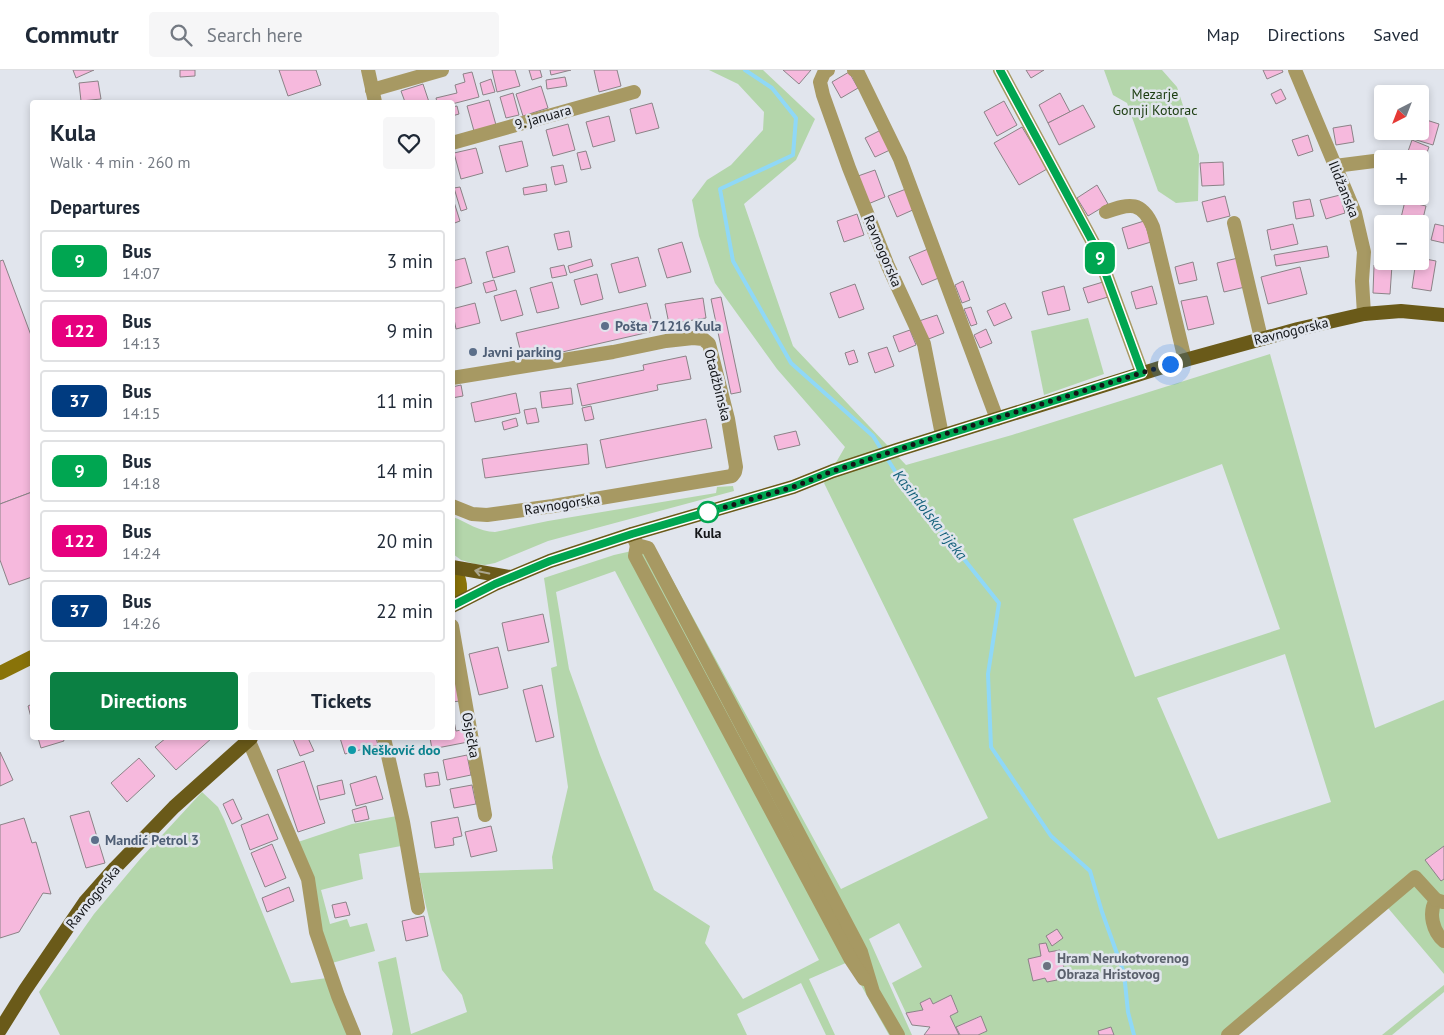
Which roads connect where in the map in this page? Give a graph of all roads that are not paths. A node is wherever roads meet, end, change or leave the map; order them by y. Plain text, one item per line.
1 (368, 70) edge
2 (442, 70) edge
3 (828, 70) edge
4 (854, 70) edge
5 (1000, 70) edge
6 (1295, 70) edge
7 (634, 92) dead end
8 (374, 96) edge
9 (455, 142) edge
10 (1374, 161) edge
11 (1335, 166) junction
12 (1106, 212) dead end
13 (1234, 223) dead end
14 (1364, 314) junction
15 (1444, 314) edge
16 (1261, 338) junction
17 (1184, 360) junction
18 (1142, 373) junction
19 (455, 378) edge
20 (997, 419) junction
21 (942, 435) junction
22 (732, 476) joint
23 (455, 507) edge
24 (635, 539) junction
25 (455, 568) edge
26 (455, 571) edge
27 (511, 577) junction
28 (455, 600) edge
29 (455, 601) edge
30 (455, 643) edge
31 (30, 658) edge
32 (0, 672) edge
33 (248, 740) edge
34 (251, 740) edge
35 (384, 740) edge
36 (485, 815) dead end
37 (1440, 901) edge
38 (418, 908) dead end
39 (1444, 941) edge
40 (0, 1030) edge
41 (354, 1035) edge
42 (898, 1035) edge
43 (1228, 1035) edge

1 - 8 street
2 - 8 street
3 - 21 street, Ravnogorska
4 - 20 street
5 - 18 street
6 - 11 street, Ilidžanska
7 - 9 street, 9. januara
10 - 11 street
11 - 14 street, Ilidžanska
12 - 17 street
13 - 16 street
14 - 15 main road, Ravnogorska
14 - 16 main road, Ravnogorska
16 - 17 main road, Ravnogorska
17 - 18 main road, Ravnogorska
18 - 20 main road, Ravnogorska
19 - 22 street, Otadžbinska
20 - 21 main road, Ravnogorska
21 - 24 main road, Ravnogorska
22 - 23 street, Ravnogorska
24 - 27 main road, Ravnogorska
24 - 42 street
27 -> 25 main road
26 - 28 main road
27 - 29 main road, Ravnogorska
30 - 36 street, Osječka
31 - 32 main road
33 - 40 main road, Ravnogorska
34 - 41 street, Ravnogorska
35 - 38 street
37 - 39 street
37 - 43 street

